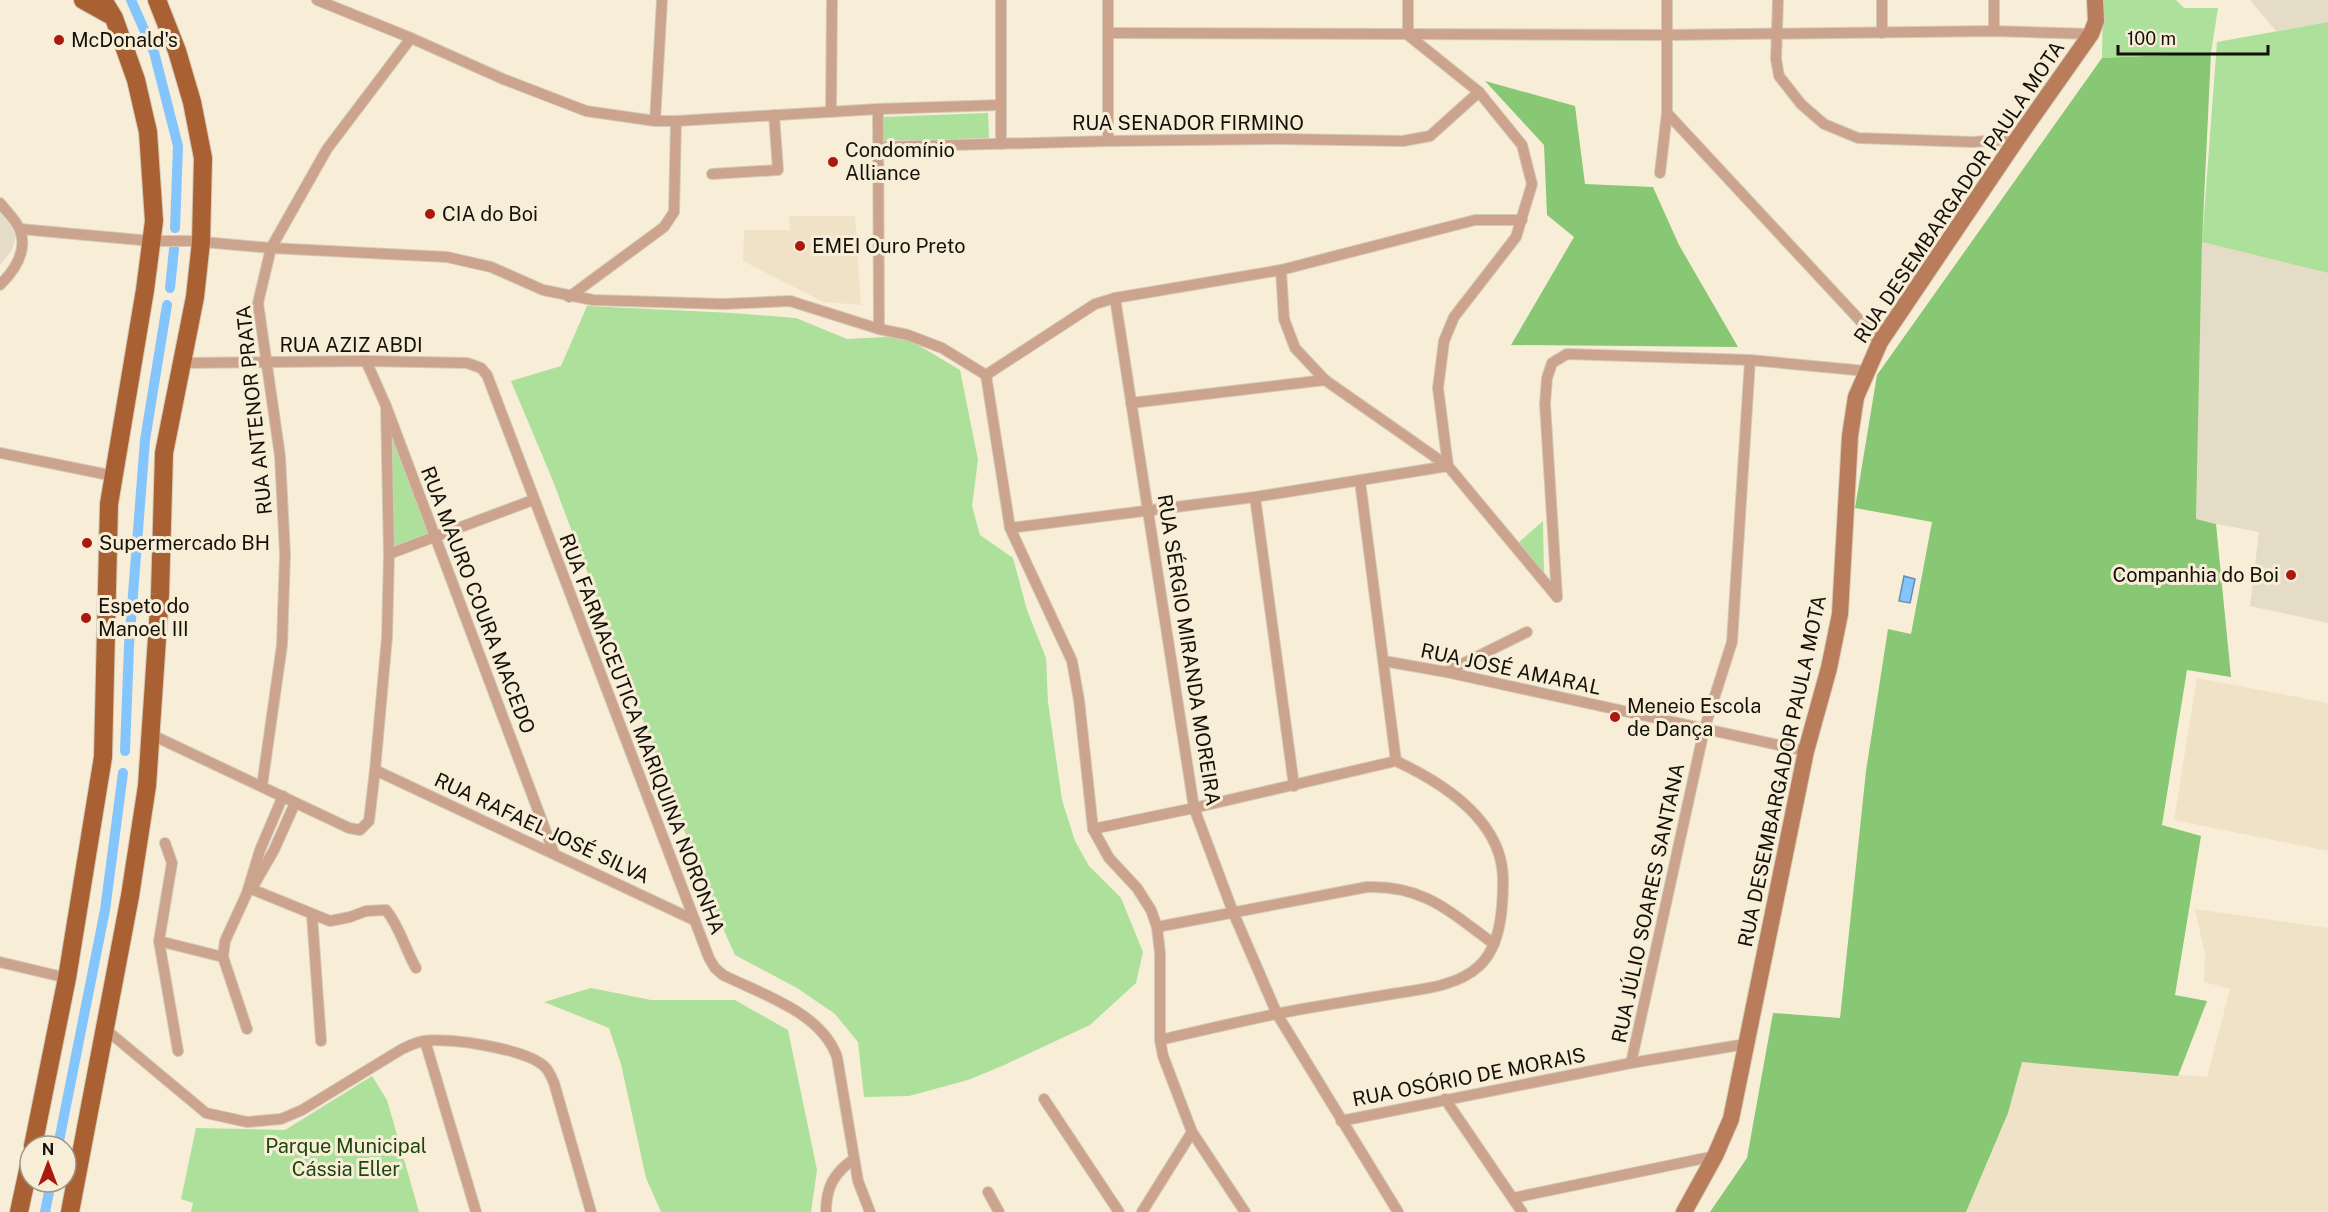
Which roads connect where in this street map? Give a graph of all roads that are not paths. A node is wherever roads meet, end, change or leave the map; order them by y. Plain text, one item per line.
1 (83, 0) edge
2 (103, 0) edge
3 (157, 0) edge
4 (317, 0) edge
5 (662, 0) edge
6 (832, 0) edge
7 (1002, 0) edge
8 (1108, 0) edge
9 (1408, 0) edge
10 (1667, 0) edge
11 (1778, 0) edge
12 (1882, 0) edge
13 (1994, 0) edge
14 (2095, 0) edge
15 (114, 18) junction
16 (1994, 30) junction
17 (1108, 33) junction
18 (1778, 33) junction
19 (1882, 33) junction
20 (2091, 34) junction
21 (1408, 35) junction
22 (1667, 35) junction
23 (411, 38) junction
24 (1479, 92) junction
25 (1000, 105) junction
26 (878, 109) junction
27 (831, 112) junction
28 (1667, 113) junction
29 (774, 115) junction
30 (655, 120) junction
31 (676, 121) junction
32 (2017, 139) junction
33 (1108, 141) junction
34 (1001, 144) junction
35 (879, 147) junction
36 (1660, 173) dead end
37 (712, 174) dead end
38 (0, 203) edge
39 (1522, 220) junction
40 (20, 229) junction
41 (158, 242) junction
42 (194, 242) junction
43 (271, 248) junction
44 (1281, 270) junction
45 (0, 285) edge
46 (569, 297) junction
47 (1115, 298) junction
48 (879, 329) junction
49 (1880, 342) junction
50 (1750, 360) junction
51 (366, 361) junction
52 (183, 363) junction
53 (267, 363) junction
54 (481, 368) joint
55 (1866, 371) junction
56 (986, 375) junction
57 (1325, 380) junction
58 (1131, 404) junction
59 (386, 406) junction
60 (0, 453) edge
61 (1448, 466) junction
62 (114, 476) junction
63 (1360, 481) junction
64 (1255, 497) junction
65 (533, 500) junction
66 (1149, 511) junction
67 (1010, 528) junction
68 (435, 535) junction
69 (389, 554) junction
70 (1527, 632) dead end
71 (1384, 661) junction
72 (1446, 672) junction
73 (1704, 730) junction
74 (150, 734) junction
75 (1806, 751) junction
76 (1396, 760) junction
77 (375, 770) junction
78 (262, 786) junction
79 (1294, 786) junction
80 (283, 796) junction
81 (295, 803) junction
82 (1194, 808) junction
83 (1093, 828) junction
84 (165, 843) dead end
85 (554, 854) junction
86 (249, 890) junction
87 (1233, 912) junction
88 (312, 915) junction
89 (694, 920) junction
90 (1157, 927) junction
91 (159, 941) junction
92 (1494, 944) junction
93 (223, 957) junction
94 (0, 962) edge
95 (416, 968) dead end
96 (68, 978) junction
97 (1277, 1014) junction
98 (104, 1028) junction
99 (247, 1029) dead end
100 (1160, 1040) junction
101 (321, 1041) dead end
102 (425, 1041) junction
103 (1746, 1044) junction
104 (178, 1051) dead end
105 (1631, 1063) junction
106 (1044, 1099) dead end
107 (1445, 1099) junction
108 (1341, 1121) junction
109 (1192, 1132) junction
110 (36, 1134) edge
111 (1715, 1156) junction
112 (854, 1159) junction
113 (988, 1191) dead end
114 (24, 1194) edge
115 (1513, 1198) junction
116 (20, 1212) edge
117 (70, 1212) edge
118 (476, 1212) edge
119 (591, 1212) edge
120 (826, 1212) edge
121 (870, 1212) edge
122 (999, 1212) edge
123 (1119, 1212) edge
124 (1142, 1212) edge
125 (1245, 1212) edge
126 (1398, 1212) edge
127 (1521, 1212) edge
128 (1684, 1212) edge

1 - 15 main road
2 - 15 main road
3 - 42 main road
4 - 23 street
5 - 30 street
6 - 27 street
7 - 25 street
8 - 17 street
9 - 21 street
10 - 22 street
11 - 18 street
12 - 19 street
13 - 16 street
14 - 20 street, RUA DESEMBARGADOR PAULA MOTA
15 - 41 main road
16 - 19 street
16 - 20 street
17 - 21 street
17 - 33 street
18 - 19 street
18 - 22 street
18 - 32 street
20 - 32 street, RUA DESEMBARGADOR PAULA MOTA
21 - 22 street
21 - 24 street
22 - 28 street
23 - 30 street
23 - 43 street, RUA ANTENOR PRATA
24 - 33 street, RUA SENADOR FIRMINO
24 - 39 street
25 - 26 street
25 - 34 street
26 - 27 street
26 - 35 street
27 - 29 street
28 - 36 street
28 - 49 street
29 - 31 street
29 - 37 street
30 - 31 street
31 - 46 street
32 - 49 street, RUA DESEMBARGADOR PAULA MOTA
33 - 34 street, RUA SENADOR FIRMINO
34 - 35 street, RUA SENADOR FIRMINO
35 - 48 street
38 - 40 street
39 - 44 street
39 - 61 street
40 - 41 street
40 - 45 street
41 - 42 street
41 - 62 main road
42 - 43 street
42 - 52 main road
43 - 46 street
43 - 53 street, RUA ANTENOR PRATA
44 - 47 street
44 - 57 street
46 - 48 street
47 - 56 street
47 - 58 street, RUA SÉRGIO MIRANDA MOREIRA
48 - 56 street
49 - 55 street, RUA DESEMBARGADOR PAULA MOTA
50 - 55 street
50 - 61 street
50 - 73 street, RUA JÚLIO SOARES SANTANA
51 - 53 street, RUA AZIZ ABDI
51 - 54 street, RUA AZIZ ABDI
51 - 59 street, RUA MAURO COURA MACEDO
52 - 53 street, RUA AZIZ ABDI
52 - 74 main road
53 - 78 street, RUA ANTENOR PRATA
54 - 65 street, RUA FARMACEUTICA MARIQUINA NORONHA
55 - 75 street, RUA DESEMBARGADOR PAULA MOTA
56 - 67 street
57 - 58 street
57 - 61 street
58 - 66 street, RUA SÉRGIO MIRANDA MOREIRA
59 - 68 street, RUA MAURO COURA MACEDO
59 - 69 street
60 - 62 street
61 - 63 street
62 - 96 main road
63 - 64 street
63 - 71 street
64 - 66 street
64 - 79 street
65 - 68 street
65 - 89 street, RUA FARMACEUTICA MARIQUINA NORONHA
66 - 67 street
66 - 82 street, RUA SÉRGIO MIRANDA MOREIRA
67 - 83 street
68 - 69 street
68 - 85 street, RUA MAURO COURA MACEDO
69 - 77 street
70 - 72 street
71 - 72 street, RUA JOSÉ AMARAL
71 - 76 street
72 - 73 street, RUA JOSÉ AMARAL
73 - 75 street, RUA JOSÉ AMARAL
73 - 105 street, RUA JÚLIO SOARES SANTANA
74 - 78 street
74 - 98 main road
75 - 103 street, RUA DESEMBARGADOR PAULA MOTA
76 - 79 street
76 - 92 street
77 - 81 street
77 - 85 street, RUA RAFAEL JOSÉ SILVA
78 - 80 street
79 - 82 street
80 - 81 street
80 - 86 street
81 - 86 street
82 - 83 street
82 - 87 street, RUA SÉRGIO MIRANDA MOREIRA
83 - 90 street
84 - 91 street
85 - 89 street, RUA RAFAEL JOSÉ SILVA
86 - 88 street
86 - 93 street
87 - 90 street
87 - 92 street
87 - 97 street, RUA SÉRGIO MIRANDA MOREIRA
88 - 95 street
88 - 101 street
89 - 112 street, RUA FARMACEUTICA MARIQUINA NORONHA
90 - 100 street
91 - 93 street
91 - 104 street
92 - 97 street
93 - 99 street
94 - 96 street
96 - 110 main road
97 - 100 street
97 - 108 street, RUA SÉRGIO MIRANDA MOREIRA
98 - 102 street
98 - 117 main road
100 - 109 street
102 - 118 street
102 - 119 street
103 - 105 street, RUA OSÓRIO DE MORAIS
103 - 111 street, RUA DESEMBARGADOR PAULA MOTA
105 - 107 street, RUA OSÓRIO DE MORAIS
106 - 123 street
107 - 108 street, RUA OSÓRIO DE MORAIS
107 - 115 street
108 - 126 street, RUA SÉRGIO MIRANDA MOREIRA
109 - 124 street
109 - 125 street
111 - 115 street
111 - 128 street, RUA DESEMBARGADOR PAULA MOTA
112 - 120 street
112 - 121 street
113 - 122 street
114 - 116 main road
115 - 127 street

